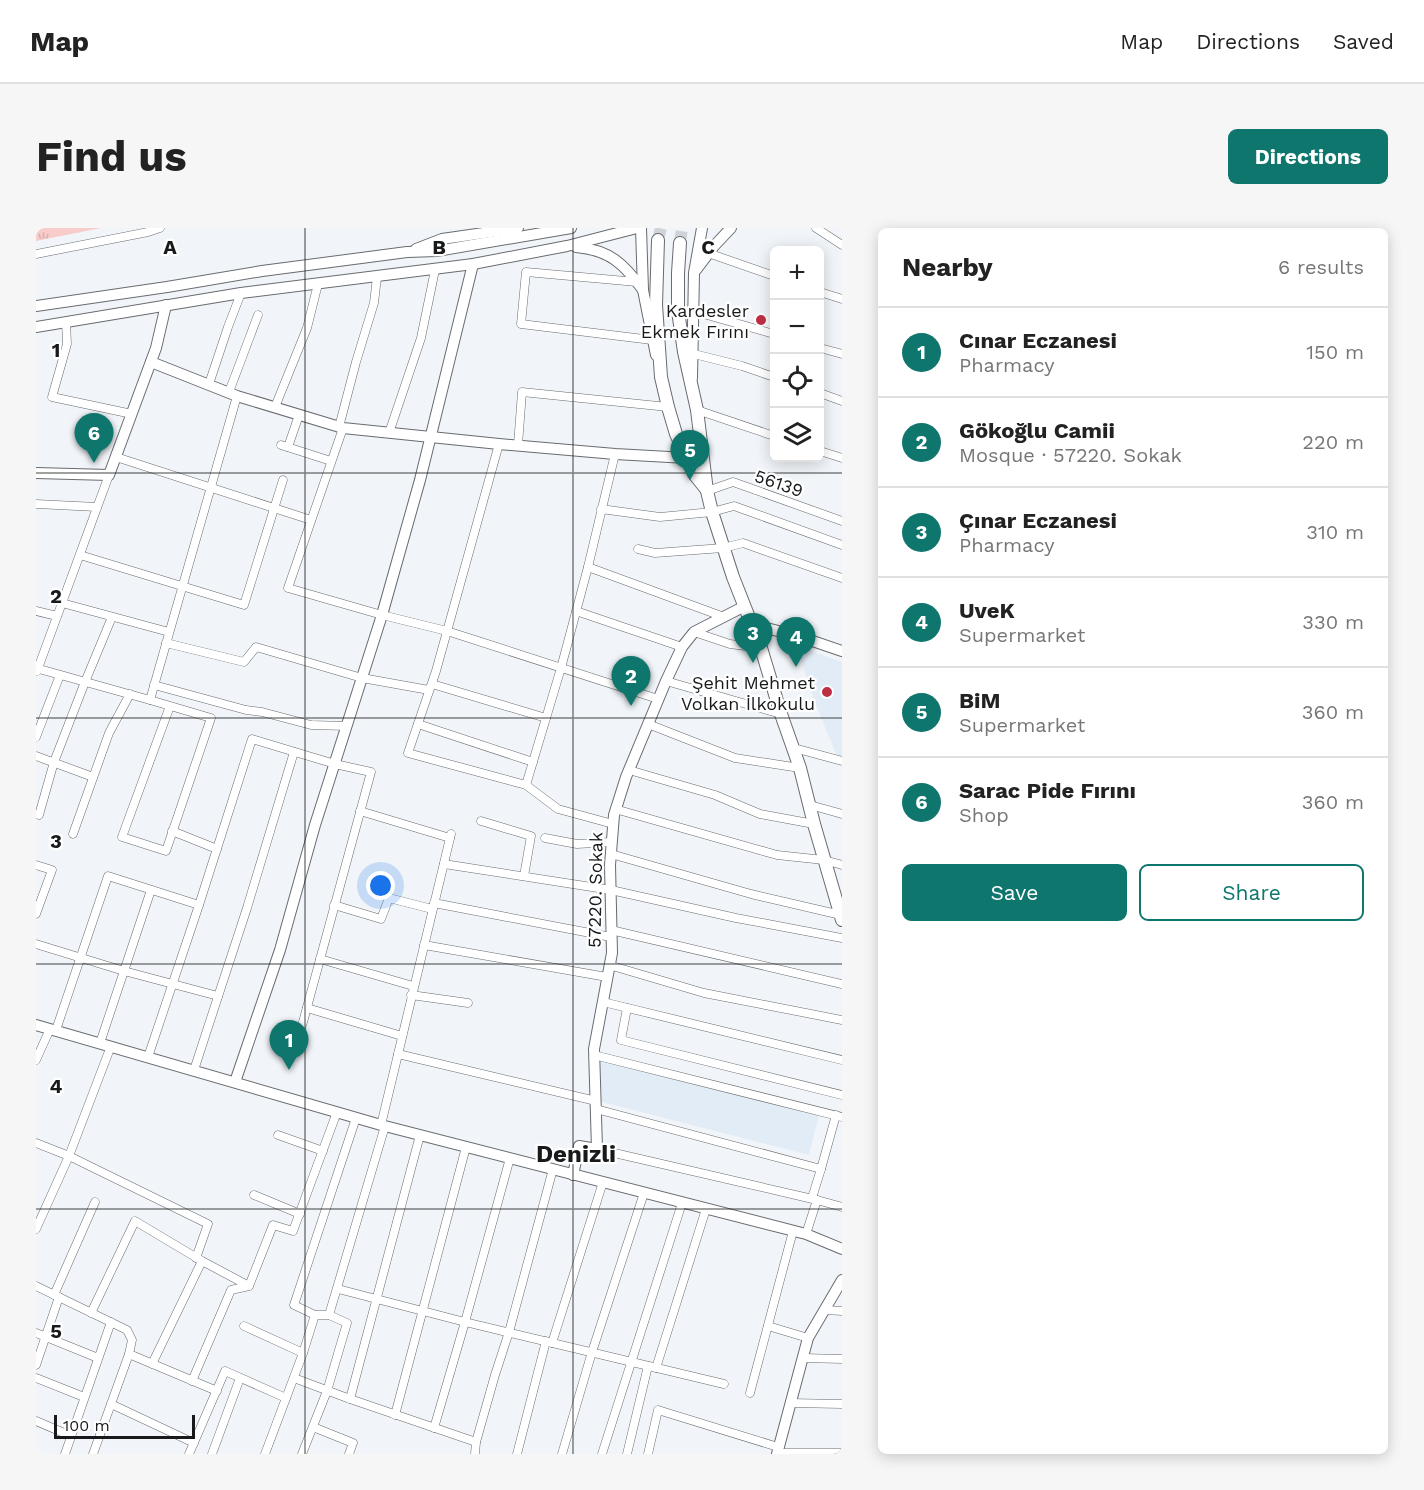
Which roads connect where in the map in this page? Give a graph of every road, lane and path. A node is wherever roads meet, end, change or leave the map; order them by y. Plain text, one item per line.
1 (160, 228) edge
2 (518, 228) edge
3 (572, 228) edge
4 (639, 228) edge
5 (702, 228) edge
6 (731, 228) edge
7 (816, 228) edge
8 (658, 240) tunnel mouth
9 (680, 243) tunnel mouth
10 (842, 245) edge
11 (567, 246) junction
12 (407, 252) junction
13 (708, 253) junction
14 (36, 254) edge
15 (473, 264) junction
16 (435, 270) junction
17 (694, 273) junction
18 (770, 275) edge
19 (377, 277) junction
20 (318, 284) junction
21 (640, 286) junction
22 (241, 293) junction
23 (824, 294) edge
24 (842, 299) edge
25 (166, 304) junction
26 (36, 306) edge
27 (693, 311) junction
28 (258, 315) dead end
29 (66, 322) junction
30 (36, 327) edge
31 (770, 333) edge
32 (652, 340) junction
33 (824, 349) edge
34 (694, 354) junction
35 (842, 354) edge
36 (151, 362) junction
37 (770, 376) edge
38 (661, 377) junction
39 (209, 384) junction
40 (692, 384) junction
41 (233, 394) junction
42 (824, 395) edge
43 (842, 401) edge
44 (275, 407) junction
45 (668, 407) junction
46 (697, 410) junction
47 (132, 414) junction
48 (299, 415) junction
49 (699, 427) junction
50 (341, 428) junction
51 (389, 433) junction
52 (676, 434) junction
53 (770, 435) edge
54 (431, 437) junction
55 (499, 444) junction
56 (518, 445) junction
57 (824, 453) edge
58 (615, 454) junction
59 (116, 457) junction
60 (687, 458) junction
61 (842, 458) edge
62 (331, 461) junction
63 (36, 473) edge
64 (109, 475) junction
65 (283, 480) dead end
66 (210, 487) junction
67 (707, 491) junction
68 (36, 504) edge
69 (97, 507) junction
70 (274, 509) junction
71 (601, 509) junction
72 (712, 512) junction
73 (311, 520) junction
74 (842, 521) edge
75 (842, 545) edge
76 (723, 548) junction
77 (638, 549) dead end
78 (80, 555) junction
79 (588, 567) junction
80 (842, 578) edge
81 (183, 586) junction
82 (62, 603) junction
83 (743, 607) junction
84 (36, 611) edge
85 (576, 611) junction
86 (382, 615) junction
87 (57, 616) junction
88 (112, 616) junction
89 (724, 617) junction
90 (750, 624) junction
91 (447, 631) junction
92 (170, 632) junction
93 (694, 632) junction
94 (166, 643) junction
95 (682, 647) junction
96 (760, 648) junction
97 (842, 651) edge
98 (561, 668) junction
99 (37, 670) edge
100 (60, 675) junction
101 (362, 678) junction
102 (666, 681) junction
103 (85, 682) junction
104 (154, 685) junction
105 (430, 687) junction
106 (130, 694) junction
107 (658, 699) junction
108 (150, 700) junction
109 (170, 706) junction
110 (781, 714) junction
111 (546, 718) junction
112 (418, 724) junction
113 (648, 724) junction
114 (347, 726) junction
115 (36, 737) edge
116 (794, 748) junction
117 (294, 752) junction
118 (36, 756) edge
119 (842, 761) edge
120 (54, 762) junction
121 (533, 762) junction
122 (335, 764) junction
123 (801, 768) junction
124 (629, 770) junction
125 (93, 777) junction
126 (526, 785) junction
127 (810, 805) junction
128 (615, 809) junction
129 (360, 812) junction
130 (842, 814) edge
131 (39, 815) dead end
132 (481, 821) dead end
133 (613, 824) junction
134 (814, 824) junction
135 (172, 831) junction
136 (73, 834) dead end
137 (545, 838) dead end
138 (612, 842) junction
139 (217, 849) junction
140 (611, 854) junction
141 (824, 860) junction
142 (444, 864) junction
143 (36, 865) edge
144 (842, 865) edge
145 (524, 876) junction
146 (151, 890) junction
147 (610, 890) junction
148 (199, 905) junction
149 (334, 905) junction
150 (433, 906) junction
151 (36, 914) edge
152 (841, 917) edge
153 (611, 933) junction
154 (842, 938) edge
155 (36, 944) edge
156 (424, 945) junction
157 (80, 957) junction
158 (320, 959) junction
159 (609, 965) junction
160 (124, 971) junction
161 (607, 977) junction
162 (173, 984) junction
163 (842, 984) edge
164 (412, 991) junction
165 (218, 996) junction
166 (603, 1002) junction
167 (468, 1003) dead end
168 (307, 1008) junction
169 (627, 1008) junction
170 (842, 1020) edge
171 (36, 1025) edge
172 (53, 1030) junction
173 (402, 1036) junction
174 (106, 1045) junction
175 (295, 1047) dead end
176 (398, 1054) junction
177 (594, 1055) junction
178 (148, 1057) junction
179 (36, 1060) edge
180 (842, 1060) edge
181 (194, 1070) junction
182 (235, 1082) junction
183 (842, 1095) edge
184 (596, 1105) junction
185 (337, 1112) junction
186 (839, 1116) edge
187 (356, 1118) junction
188 (383, 1125) junction
189 (278, 1135) dead end
190 (420, 1135) junction
191 (36, 1143) edge
192 (466, 1147) junction
193 (597, 1149) junction
194 (322, 1151) junction
195 (69, 1156) junction
196 (510, 1158) junction
197 (821, 1168) junction
198 (553, 1169) junction
199 (573, 1175) junction
200 (603, 1182) junction
201 (644, 1193) junction
202 (254, 1195) dead end
203 (815, 1199) junction
204 (95, 1202) dead end
205 (682, 1203) junction
206 (842, 1207) edge
207 (706, 1209) junction
208 (300, 1214) junction
209 (36, 1229) edge
210 (794, 1232) junction
211 (806, 1234) junction
212 (842, 1249) edge
213 (199, 1259) junction
214 (842, 1280) edge
215 (36, 1286) edge
216 (249, 1286) junction
217 (338, 1288) junction
218 (57, 1296) junction
219 (376, 1299) junction
220 (825, 1310) junction
221 (423, 1311) junction
222 (842, 1311) edge
223 (91, 1313) junction
224 (315, 1315) junction
225 (329, 1316) junction
226 (111, 1322) junction
227 (465, 1322) junction
228 (244, 1326) dead end
229 (768, 1326) junction
230 (509, 1332) junction
231 (36, 1333) edge
232 (46, 1337) junction
233 (808, 1338) junction
234 (549, 1342) junction
235 (592, 1352) junction
236 (303, 1353) junction
237 (129, 1354) junction
238 (98, 1358) junction
239 (803, 1358) junction
240 (842, 1359) edge
241 (630, 1362) junction
242 (152, 1364) junction
243 (36, 1365) edge
244 (652, 1367) junction
245 (36, 1378) edge
246 (240, 1378) junction
247 (294, 1378) junction
248 (192, 1381) junction
249 (724, 1384) dead end
250 (217, 1391) junction
251 (327, 1391) junction
252 (750, 1393) dead end
253 (84, 1397) junction
254 (286, 1398) junction
255 (350, 1400) junction
256 (790, 1403) junction
257 (111, 1404) junction
258 (842, 1404) edge
259 (394, 1415) junction
260 (36, 1421) edge
261 (313, 1427) junction
262 (434, 1428) junction
263 (71, 1436) junction
264 (476, 1442) junction
265 (194, 1443) junction
266 (777, 1451) edge
267 (842, 1453) edge
268 (64, 1454) edge
269 (93, 1454) edge
270 (189, 1454) edge
271 (212, 1454) edge
272 (264, 1454) edge
273 (302, 1454) edge
274 (349, 1454) edge
275 (475, 1454) edge
276 (518, 1454) edge
277 (562, 1454) edge
278 (602, 1454) edge
279 (627, 1454) edge
280 (648, 1454) edge

1 - 14 street
2 - 12 street
3 - 12 street
4 - 11 street
4 - 21 street
5 - 17 street
6 - 13 street
7 - 10 street
8 - 38 main road
9 - 40 main road
11 - 15 street
11 - 21 street
12 - 26 street
13 - 17 street
13 - 18 street
15 - 16 street
15 - 54 street
16 - 19 street
16 - 51 street
17 - 27 street
19 - 20 street
19 - 50 street
20 - 22 street
20 - 44 street
21 - 32 street
21 - 32 street
22 - 25 street
22 - 39 street
23 - 24 street
25 - 29 street
25 - 36 street
27 - 31 street
27 - 34 street
28 - 41 street
29 - 30 street
29 - 47 street
32 - 38 street
33 - 35 street
34 - 37 street
34 - 40 street
36 - 39 street
36 - 47 street
38 - 45 main road
39 - 41 street
40 - 46 main road
41 - 44 street
41 - 66 street
42 - 43 street
44 - 48 street
45 - 52 main road
45 - 56 street
46 - 49 main road
46 - 53 street
47 - 59 street
48 - 50 street
48 - 62 street
49 - 52 main road
49 - 67 main road
50 - 51 street
50 - 62 street
51 - 54 street
52 - 60 main road
54 - 55 street
54 - 86 street
55 - 56 street
55 - 91 street
56 - 58 street
57 - 61 street
58 - 60 street
58 - 71 street
59 - 64 street
59 - 66 street
60 - 67 main road
62 - 73 street
63 - 64 street
64 - 69 street
65 - 70 street
66 - 70 street
66 - 81 street
67 - 72 main road
67 - 74 street, 56139
68 - 69 street
69 - 78 street
70 - 73 street
70 - 81 street
71 - 72 street
71 - 79 street
72 - 75 street
72 - 76 main road
73 - 86 street
76 - 77 street
76 - 80 street
76 - 83 main road
78 - 81 street
78 - 82 street
79 - 85 street
79 - 89 street
81 - 92 street
82 - 87 street
82 - 88 street
83 - 89 street, 57220. Sokak
83 - 90 main road
84 - 87 street
85 - 95 street
85 - 98 street
86 - 91 street
86 - 101 street
87 - 99 street
88 - 92 street
88 - 103 street
89 - 93 street, 57220. Sokak
90 - 96 main road
90 - 97 street
91 - 98 street
91 - 105 street
92 - 94 street
93 - 95 street, 57220. Sokak
93 - 96 street
94 - 101 street
94 - 104 street
95 - 102 street, 57220. Sokak
96 - 110 main road
98 - 107 street
98 - 111 street
99 - 100 street
100 - 103 street
100 - 115 street
101 - 105 street
101 - 114 street
102 - 107 street, 57220. Sokak
102 - 110 street
103 - 106 street
103 - 120 street
104 - 108 street
104 - 114 street
105 - 111 street
105 - 112 street
106 - 108 street
106 - 125 street
107 - 113 street, 57220. Sokak
108 - 109 street
109 - 135 street
109 - 135 street
110 - 116 main road
111 - 121 street
112 - 121 street
112 - 126 street
113 - 123 street
113 - 124 street, 57220. Sokak
114 - 122 street
116 - 119 street
116 - 123 main road
117 - 122 street
117 - 139 street
117 - 165 street
118 - 120 street
120 - 125 street
120 - 131 street
121 - 126 street
122 - 129 street
122 - 182 street
123 - 127 main road
124 - 128 street, 57220. Sokak
124 - 134 street
125 - 136 street
126 - 133 street
127 - 130 street
127 - 134 main road
128 - 133 street, 57220. Sokak
128 - 141 street
129 - 142 street
129 - 149 street
132 - 145 street
133 - 138 street, 57220. Sokak
134 - 141 main road
135 - 139 street
137 - 138 street
138 - 140 street, 57220. Sokak
139 - 148 street
140 - 147 street, 57220. Sokak
140 - 152 street
141 - 144 street
141 - 152 main road
142 - 145 street
142 - 150 street
143 - 151 street
145 - 147 street
146 - 148 street
146 - 157 street
146 - 160 street
147 - 153 street, 57220. Sokak
147 - 154 street
148 - 162 street
149 - 150 street
149 - 158 street
150 - 153 street
150 - 156 street
153 - 159 street, 57220. Sokak
153 - 163 street
155 - 157 street
156 - 161 street
156 - 164 street
157 - 160 street
157 - 172 street
158 - 164 street
158 - 168 street
159 - 161 street, 57220. Sokak
159 - 170 street
160 - 162 street
160 - 174 street
161 - 166 street, 57220. Sokak
162 - 165 street
162 - 178 street
164 - 167 street
164 - 173 street
165 - 181 street
166 - 169 street
166 - 177 street, 57220. Sokak
168 - 173 street
168 - 175 street
169 - 180 street
169 - 183 street
171 - 172 street
172 - 174 street
172 - 179 street
173 - 176 street
174 - 178 street
174 - 195 street
176 - 184 street
176 - 188 street
177 - 184 street, 57220. Sokak
177 - 186 street
178 - 181 street
181 - 182 street
182 - 185 street
184 - 193 street, 57220. Sokak
184 - 197 street
185 - 187 street
185 - 194 street
186 - 197 street
187 - 188 street
187 - 224 street
188 - 190 street
188 - 217 street
189 - 194 street
190 - 192 street
190 - 219 street
191 - 195 street
192 - 196 street
192 - 221 street
193 - 199 street
193 - 203 street
194 - 208 street
195 - 209 street
195 - 213 street
196 - 198 street
196 - 227 street
197 - 203 street
198 - 199 street
198 - 230 street
199 - 200 street
200 - 201 street
200 - 234 street
201 - 205 street
201 - 235 street
202 - 208 street
203 - 206 street
203 - 211 street
204 - 218 street
205 - 207 street
205 - 241 street
207 - 210 street
207 - 244 street
208 - 216 street
210 - 211 street
210 - 229 street
211 - 212 street
213 - 216 street
213 - 223 street
213 - 242 street
214 - 220 street
215 - 218 street
216 - 248 street
217 - 219 street
217 - 225 street
218 - 223 street
218 - 232 street
219 - 221 street
219 - 255 street
220 - 222 street
220 - 233 street
221 - 227 street
221 - 259 street
223 - 226 street
224 - 225 street
224 - 236 street
225 - 251 street
226 - 237 street
226 - 238 street
227 - 230 street
227 - 262 street
228 - 236 street
229 - 233 street
229 - 252 street
230 - 234 street
230 - 264 street
231 - 232 street
232 - 238 street
232 - 243 street
233 - 239 street
234 - 235 street
234 - 276 street
235 - 241 street
235 - 277 street
236 - 247 street
237 - 242 street
237 - 257 street
238 - 253 street
239 - 240 street
239 - 256 street
241 - 244 street
241 - 278 street
242 - 248 street
244 - 249 street
244 - 279 street
245 - 253 street
246 - 250 street
246 - 254 street
246 - 271 street
247 - 251 street
247 - 254 street
248 - 250 street
250 - 265 street
251 - 255 street
251 - 261 street
253 - 263 street
254 - 272 street
255 - 259 street
256 - 258 street
256 - 266 street
257 - 265 street
257 - 269 street
259 - 262 street
260 - 263 street
261 - 273 street
261 - 274 street
262 - 264 street
263 - 268 street
264 - 275 street
265 - 270 street
266 - 267 street
266 - 280 street

